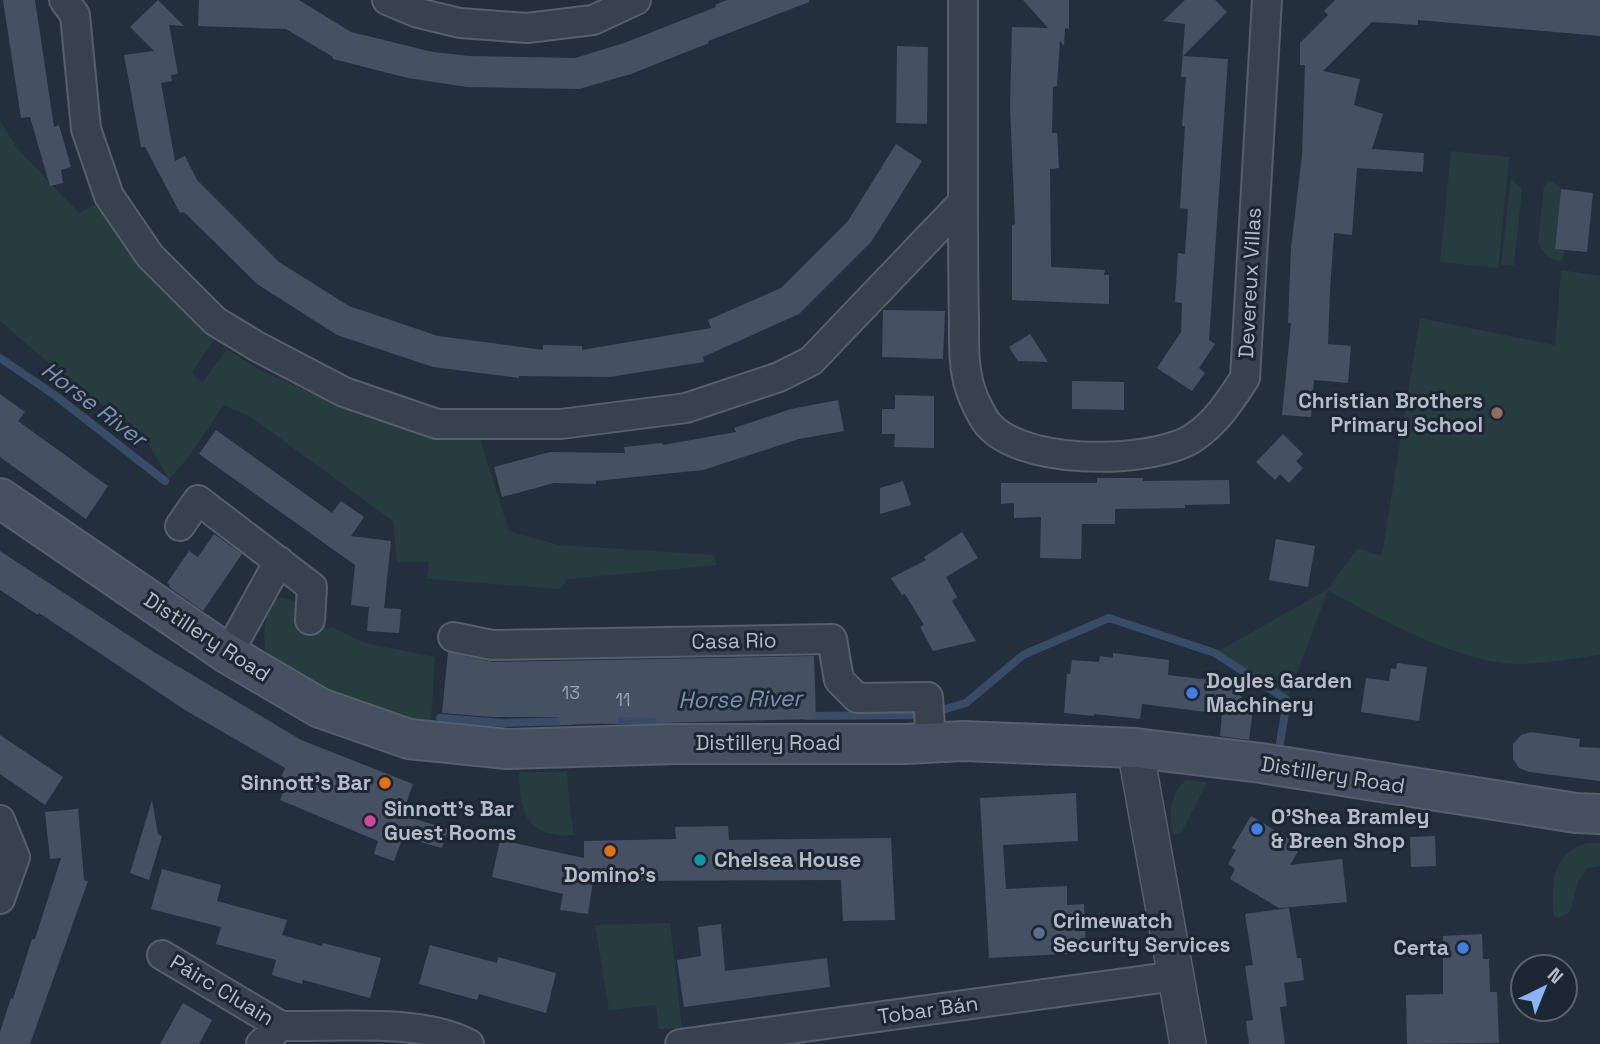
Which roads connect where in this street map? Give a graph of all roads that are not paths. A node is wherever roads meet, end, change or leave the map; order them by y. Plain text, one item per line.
1 (387, 0) edge
2 (636, 0) edge
3 (963, 0) edge
4 (1267, 0) edge
5 (75, 5) edge
6 (964, 202) junction
7 (0, 498) edge
8 (180, 526) dead end
9 (279, 561) junction
10 (310, 620) dead end
11 (453, 638) dead end
12 (228, 653) junction
13 (930, 720) junction
14 (1135, 748) junction
15 (1600, 814) edge
16 (0, 820) edge
17 (0, 899) edge
18 (162, 955) dead end
19 (1176, 976) junction
20 (271, 1035) edge
21 (469, 1044) edge
22 (680, 1044) edge
23 (1188, 1044) edge

1 - 2 street
3 - 6 street, Devereux Villas
4 - 6 street, Devereux Villas
5 - 6 street
7 - 12 main road, Distillery Road
8 - 9 street
9 - 10 street
9 - 12 street
11 - 13 street, Casa Rio
12 - 13 main road, Distillery Road
13 - 14 main road, Distillery Road
14 - 15 main road, Distillery Road
14 - 19 street
16 - 17 street
18 - 20 street, Páirc Cluain
19 - 22 street, Tobar Bán
19 - 23 street
20 - 21 street, Páirc Cluain

